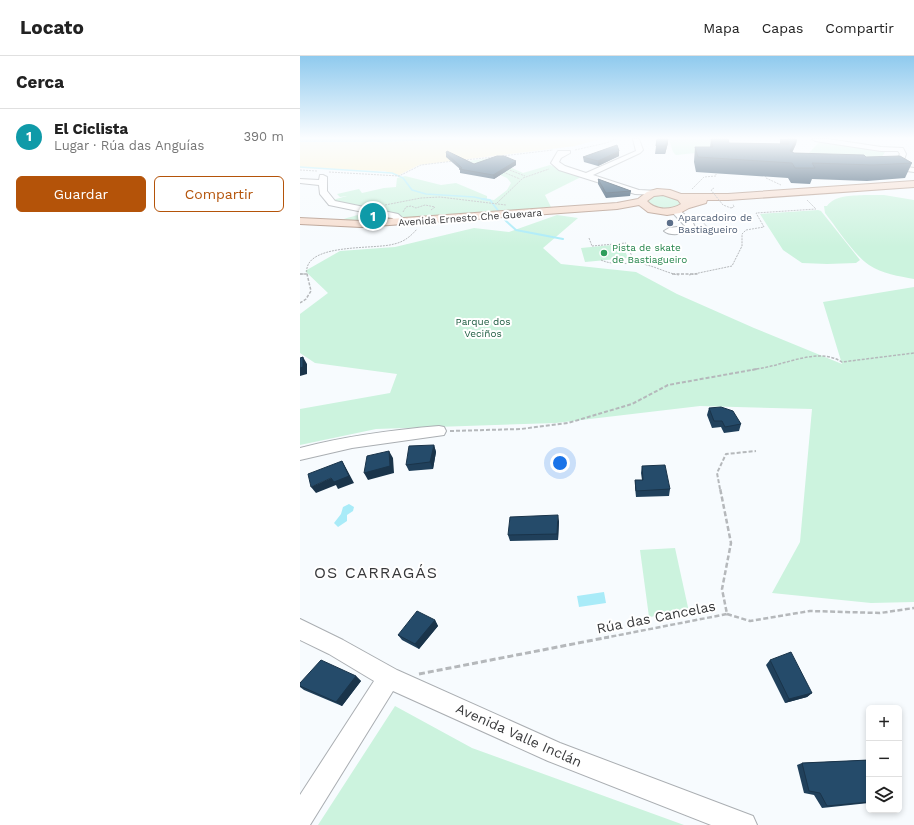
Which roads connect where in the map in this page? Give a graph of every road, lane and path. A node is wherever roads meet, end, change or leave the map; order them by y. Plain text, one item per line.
1 (716, 174) edge
2 (319, 175) edge
3 (402, 175) edge
4 (511, 175) edge
5 (530, 175) edge
6 (582, 175) edge
7 (765, 175) edge
8 (323, 176) junction
9 (525, 176) edge
10 (586, 176) joint
11 (520, 179) junction
12 (300, 181) edge
13 (914, 184) edge
14 (783, 185) dead end
15 (714, 188) dead end
16 (628, 190) junction
17 (656, 193) junction
18 (685, 198) junction
19 (810, 198) dead end
20 (644, 203) junction
21 (495, 204) junction
22 (731, 208) dead end
23 (374, 211) junction
24 (426, 211) dead end
25 (675, 211) junction
26 (418, 215) dead end
27 (399, 219) junction
28 (300, 221) edge
29 (669, 231) dead end
30 (589, 238) dead end
31 (601, 260) dead end
32 (635, 263) junction
33 (300, 274) edge
34 (306, 274) junction
35 (300, 303) edge
36 (914, 353) edge
37 (439, 431) joint
38 (756, 451) dead end
39 (300, 454) edge
40 (914, 608) edge
41 (727, 614) junction
42 (300, 629) edge
43 (394, 680) junction
44 (300, 818) edge
45 (744, 825) edge

1 - 18 path
2 - 8 path
3 - 8 path
4 - 11 path
5 - 21 path
6 - 10 street
7 - 14 path
8 - 12 street
8 - 23 street
9 - 11 path
10 - 16 street
11 - 21 path
13 - 18 main road
15 - 22 path, bridge
16 - 17 street
16 - 20 street
17 - 18 main road
17 - 20 main road
18 - 25 main road
19 - 32 path
20 - 25 main road, Avenida Ernesto Che Guevara
20 - 27 main road, Avenida Ernesto Che Guevara
21 - 23 path
23 - 27 street
24 - 27 path
25 - 29 street
26 - 34 path, bridge
27 - 28 main road, Avenida Ernesto Che Guevara
30 - 32 path
31 - 32 path
33 - 34 path
34 - 35 path
36 - 37 path
37 - 39 street
38 - 41 path, Rúa das Cancelas
40 - 41 path
41 - 43 path, Rúa das Cancelas
42 - 43 street, Avenida Valle Inclán
43 - 44 street
43 - 45 street, Avenida Valle Inclán

